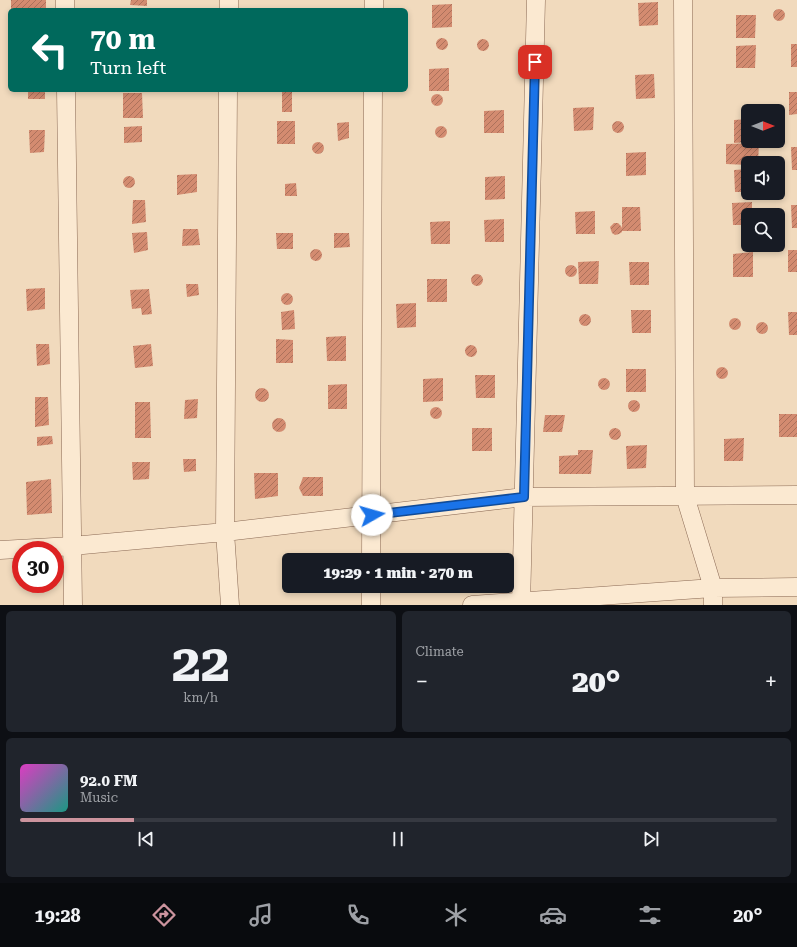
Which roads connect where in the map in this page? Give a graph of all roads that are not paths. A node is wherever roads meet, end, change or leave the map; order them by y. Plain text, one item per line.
1 (536, 0) edge
2 (683, 0) edge
3 (66, 92) edge
4 (228, 92) edge
5 (374, 92) edge
6 (797, 495) edge
7 (685, 496) junction
8 (524, 497) junction
9 (372, 515) junction
10 (225, 532) junction
11 (72, 546) junction
12 (0, 550) edge
13 (372, 553) edge
14 (797, 588) edge
15 (371, 593) edge
16 (713, 597) edge
17 (521, 604) edge
18 (73, 605) edge
19 (230, 605) edge
20 (371, 605) edge
21 (472, 605) edge

1 - 8 street
2 - 7 street
3 - 11 street
4 - 10 street
5 - 9 street
6 - 7 street
7 - 8 street
7 - 16 street
8 - 9 street
8 - 17 street
9 - 10 street
9 - 13 street
10 - 11 street
10 - 19 street
11 - 12 street
11 - 18 street
14 - 16 street
15 - 20 street
16 - 17 street
17 - 21 street

